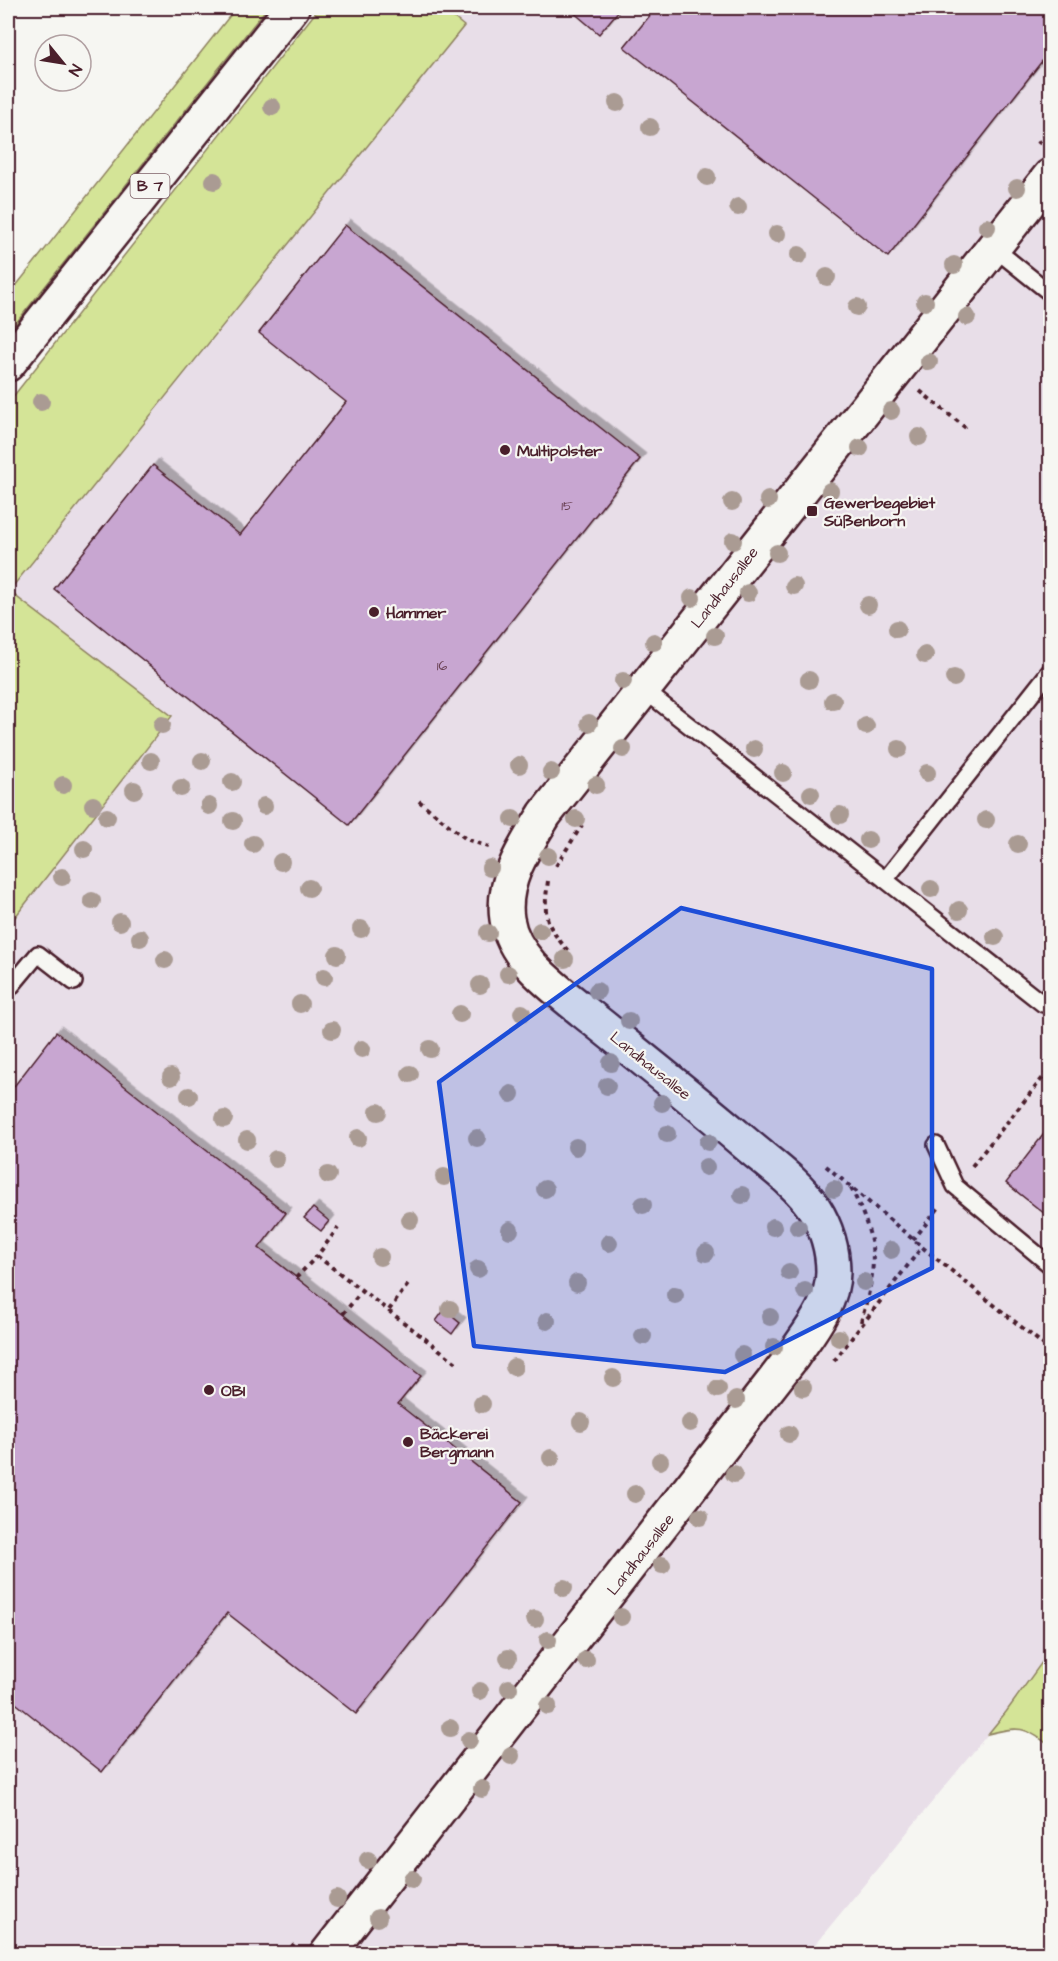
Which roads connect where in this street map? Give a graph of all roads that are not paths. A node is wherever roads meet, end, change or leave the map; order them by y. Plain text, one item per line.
1 (292, 8) edge
2 (1050, 176) edge
3 (994, 248) junction
4 (1050, 293) edge
5 (8, 364) edge
6 (1050, 671) edge
7 (644, 690) junction
8 (885, 880) junction
9 (74, 982) dead end
10 (8, 990) edge
11 (1050, 994) edge
12 (936, 1145) dead end
13 (1050, 1265) edge
14 (327, 1953) edge

1 - 5 street, B 7
2 - 3 street, Landhausallee
3 - 4 lane
3 - 7 street, Landhausallee
6 - 8 lane
7 - 8 lane
7 - 14 street, Landhausallee
8 - 11 lane
9 - 10 lane
12 - 13 lane

